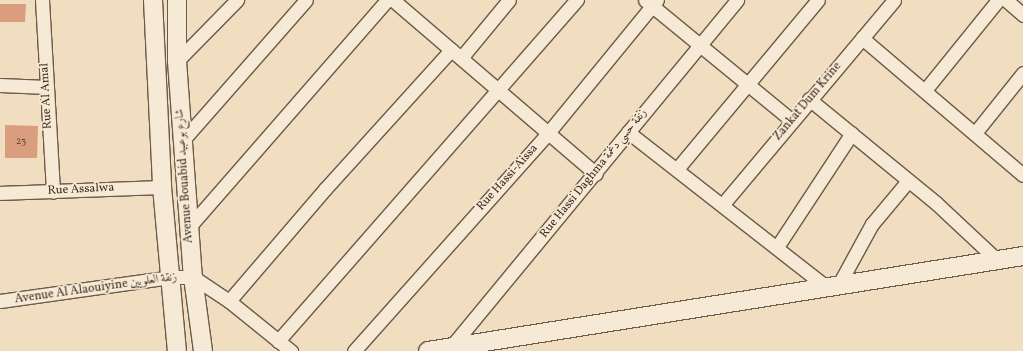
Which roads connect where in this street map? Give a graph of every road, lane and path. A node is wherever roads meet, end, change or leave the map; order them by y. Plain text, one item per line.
1 (42, 0) edge
2 (153, 0) edge
3 (177, 0) edge
4 (237, 0) edge
5 (306, 0) edge
6 (387, 0) edge
7 (394, 0) edge
8 (508, 0) edge
9 (577, 0) edge
10 (737, 0) edge
11 (818, 0) edge
12 (894, 0) edge
13 (998, 0) edge
14 (1006, 0) edge
15 (652, 2) edge
16 (1023, 15) edge
17 (862, 38) junction
18 (699, 44) junction
19 (456, 54) junction
20 (176, 61) junction
21 (1023, 73) edge
22 (747, 84) junction
23 (0, 85) edge
24 (47, 87) junction
25 (499, 90) junction
26 (926, 90) junction
27 (809, 99) junction
28 (791, 120) junction
29 (548, 132) junction
30 (628, 132) junction
31 (852, 133) junction
32 (975, 133) junction
33 (183, 140) junction
34 (677, 169) junction
35 (596, 174) junction
36 (1023, 175) edge
37 (908, 181) junction
38 (162, 187) junction
39 (53, 192) junction
40 (0, 194) edge
41 (723, 204) junction
42 (189, 227) junction
43 (777, 247) junction
44 (1023, 256) edge
45 (998, 261) junction
46 (170, 277) junction
47 (193, 277) junction
48 (833, 287) junction
49 (229, 301) junction
50 (0, 302) edge
51 (278, 341) junction
52 (451, 347) junction
53 (177, 351) edge
54 (203, 351) edge
55 (291, 351) edge
56 (354, 351) edge
57 (428, 351) edge

1 - 24 street, Rue Al Amal
2 - 38 street, Avenue Bouabid شارع بوعبيد
3 - 20 street, Avenue Bouabid شارع بوعبيد
4 - 20 street
5 - 33 street
6 - 42 street
7 - 19 street
8 - 19 street
9 - 25 street
10 - 18 street, Rue Hassi Daghma زنقة حسي دغمة
11 - 22 street
12 - 17 street, Zankat Dum Krine
13 - 26 street
14 - 16 street
15 - 18 street
15 - 29 street, Rue Hassi-Aissa
17 - 26 street
17 - 27 street, Zankat Dum Krine
18 - 22 street
18 - 30 street, Rue Hassi Daghma زنقة حسي دغمة
19 - 25 street
19 - 49 street
20 - 33 street, Avenue Bouabid شارع بوعبيد
21 - 32 street
22 - 28 street
22 - 34 street
23 - 24 street
24 - 39 street, Rue Al Amal
25 - 29 street
25 - 51 street
26 - 32 street
27 - 28 street, Zankat Dum Krine
27 - 31 street
28 - 41 street, Zankat Dum Krine
29 - 35 street
29 - 56 street, Rue Hassi-Aissa
30 - 34 street
30 - 35 street, Rue Hassi Daghma زنقة حسي دغمة
31 - 37 street
31 - 43 street
32 - 36 street
33 - 42 street, Avenue Bouabid شارع بوعبيد
34 - 41 street
35 - 52 street, Rue Hassi Daghma زنقة حسي دغمة
37 - 45 street
37 - 48 street
38 - 39 street, Rue Assalwa
38 - 46 street, Avenue Bouabid شارع بوعبيد
39 - 40 street, Rue Assalwa
41 - 43 street
42 - 47 street, Avenue Bouabid شارع بوعبيد
43 - 48 street
44 - 45 street
45 - 48 street
46 - 47 street, Avenue Al Alaouiyine زنقة العلويين
46 - 50 street, Avenue Al Alaouiyine زنقة العلويين
46 - 53 street, Avenue Bouabid شارع بوعبيد
47 - 49 street
47 - 54 street, Avenue Bouabid شارع بوعبيد
48 - 52 street
49 - 51 street
51 - 55 street
52 - 57 street

